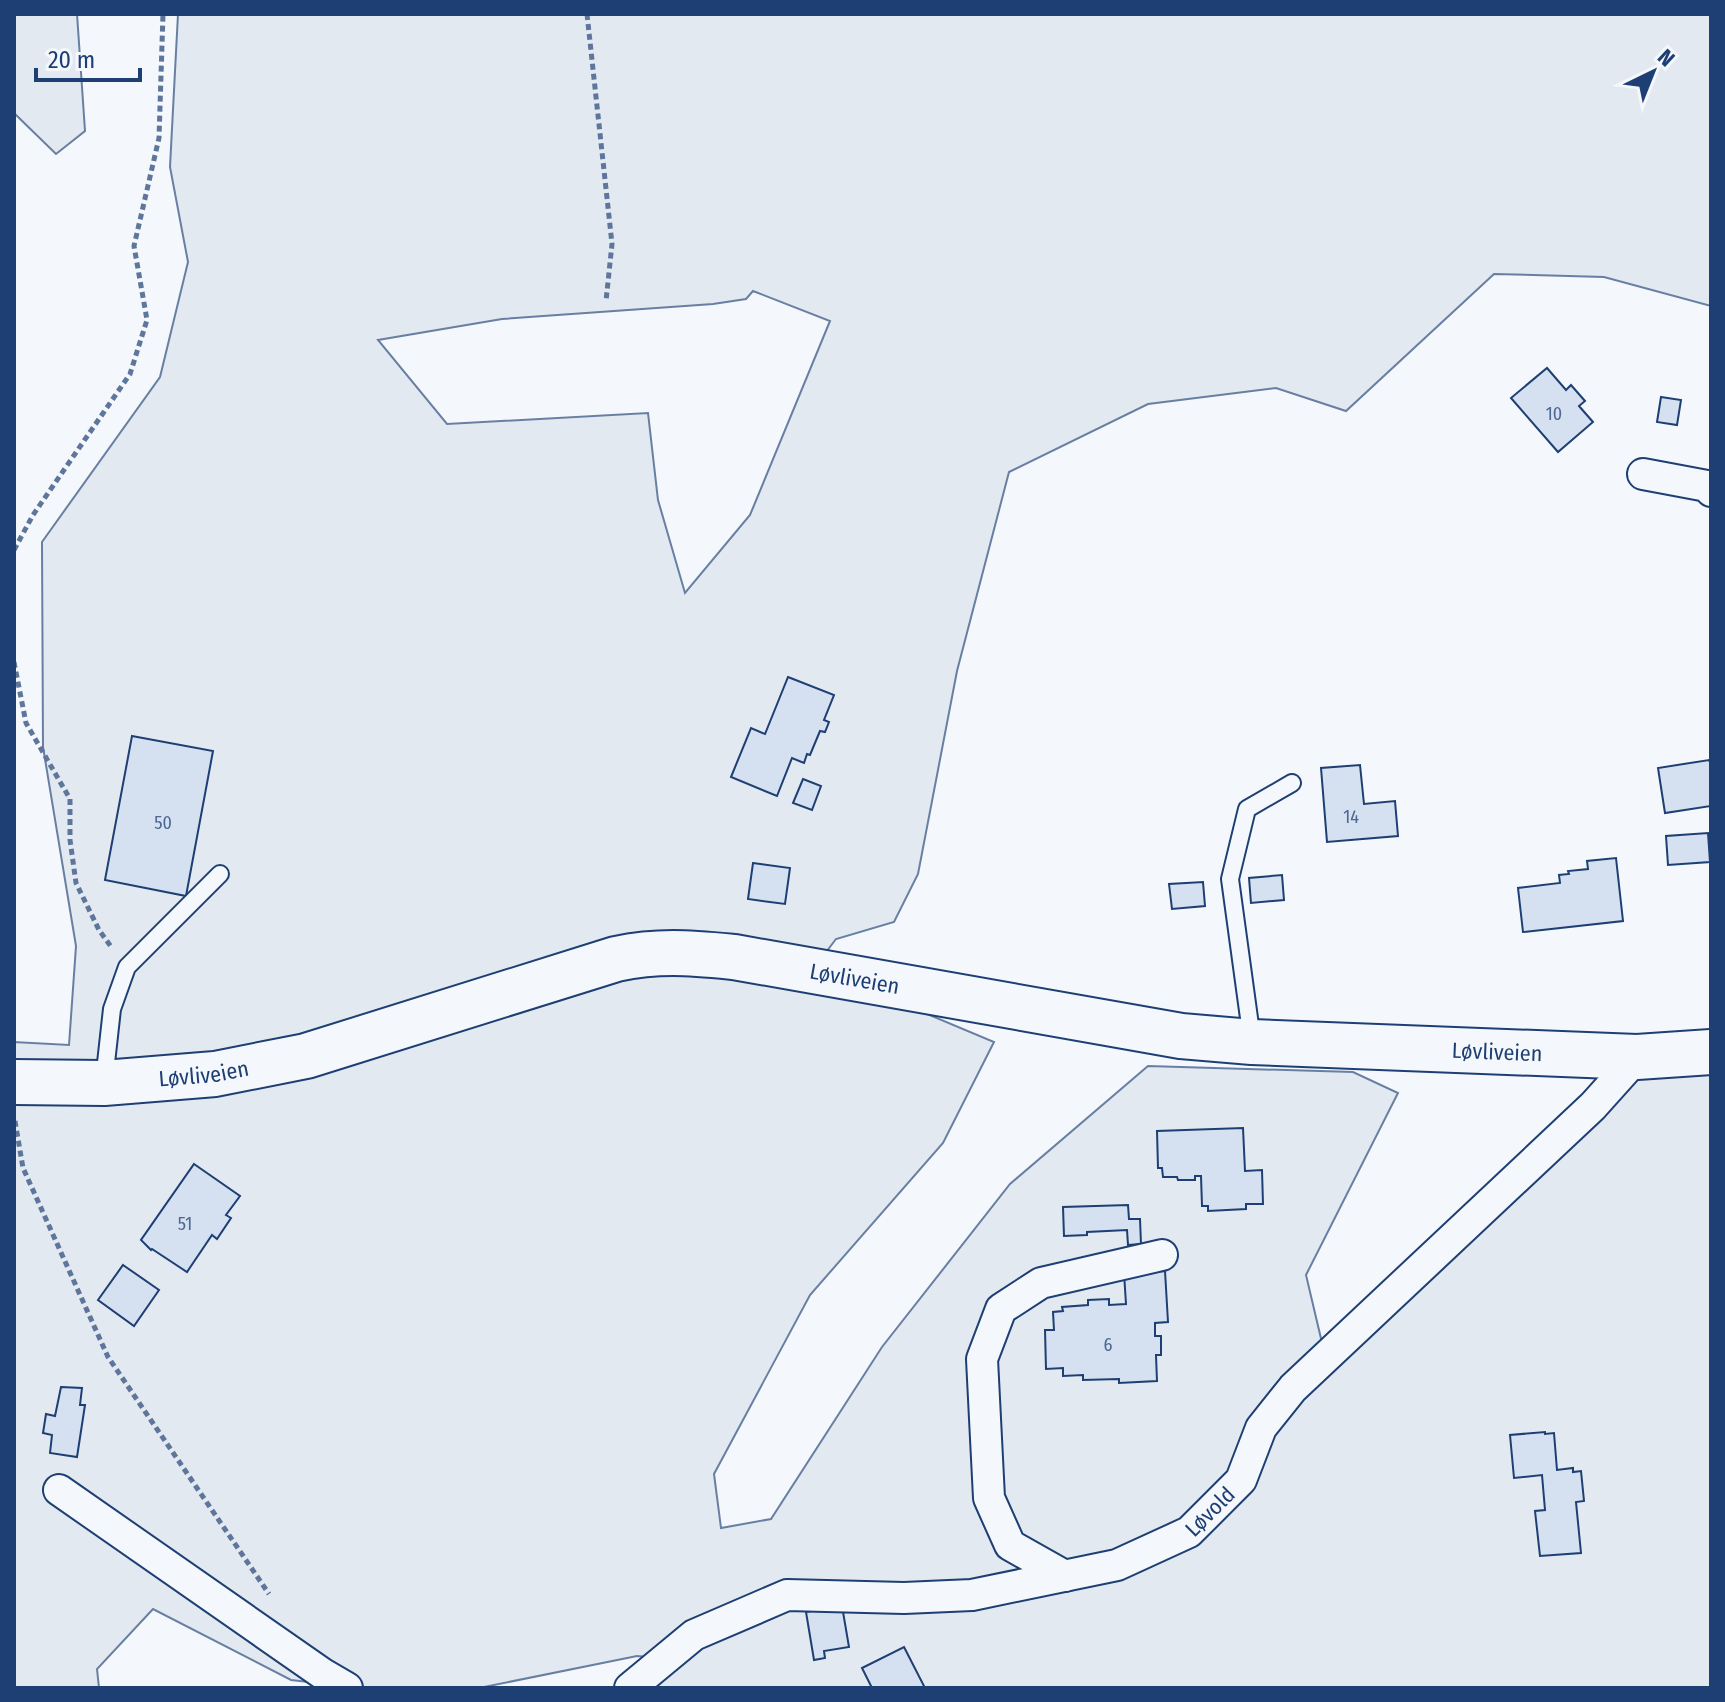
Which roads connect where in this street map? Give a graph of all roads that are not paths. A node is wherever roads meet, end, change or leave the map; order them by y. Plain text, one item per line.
1 (1643, 474) dead end
2 (1711, 491) edge
3 (1292, 783) dead end
4 (220, 874) dead end
5 (1252, 1042) junction
6 (1711, 1052) edge
7 (1637, 1057) junction
8 (14, 1082) edge
9 (104, 1083) junction
10 (1162, 1255) dead end
11 (59, 1490) dead end
12 (1065, 1576) junction
13 (347, 1688) edge
14 (630, 1688) edge

1 - 2 street
3 - 5 lane
4 - 9 lane
5 - 7 main road, Løvliveien
5 - 9 main road, Løvliveien
6 - 7 main road, Løvliveien
7 - 12 street, Løvold
8 - 9 main road, Løvliveien
10 - 12 street
11 - 13 street
12 - 14 street, Løvold

